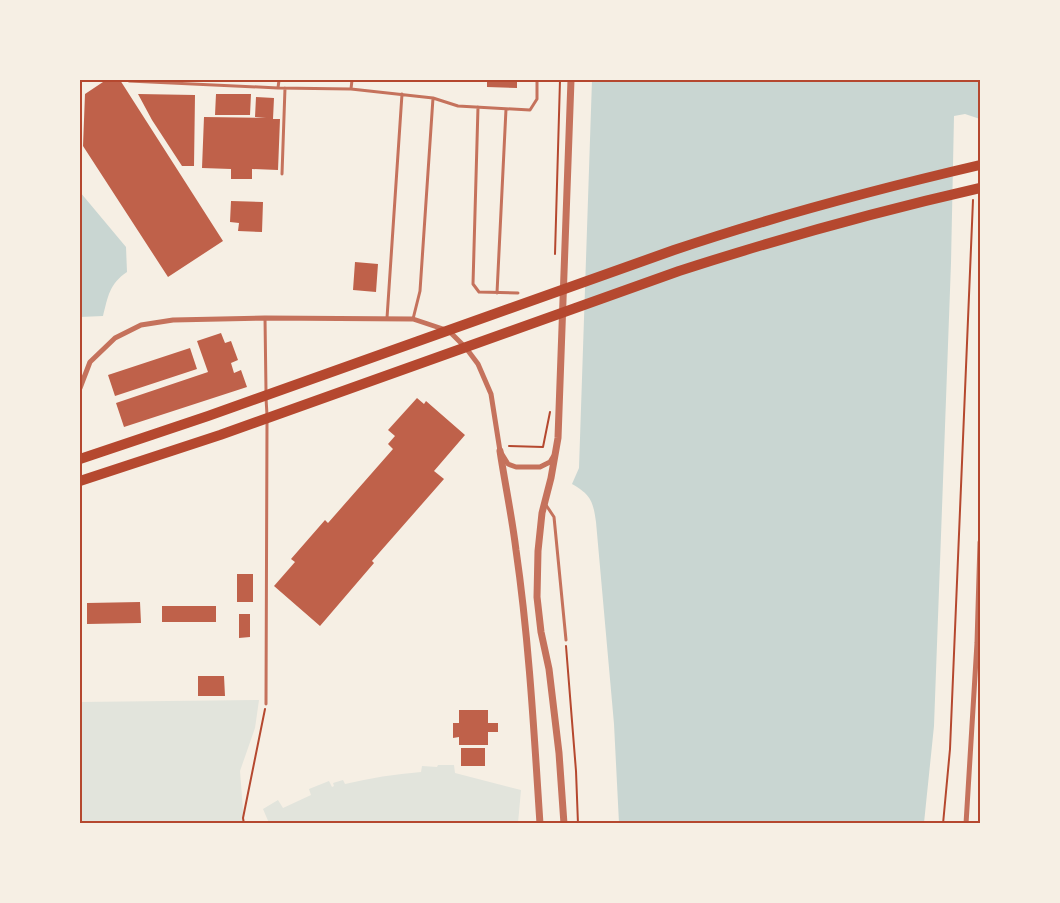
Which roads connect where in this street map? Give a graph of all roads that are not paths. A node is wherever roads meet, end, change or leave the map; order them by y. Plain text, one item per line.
1 (128, 80) edge
2 (279, 80) edge
3 (352, 80) edge
4 (537, 80) edge
5 (571, 80) edge
6 (179, 81) edge
7 (278, 88) junction
8 (285, 88) junction
9 (351, 89) junction
10 (402, 94) junction
11 (433, 98) junction
12 (478, 107) junction
13 (506, 109) junction
14 (981, 165) edge
15 (282, 174) dead end
16 (977, 191) edge
17 (497, 293) junction
18 (518, 293) dead end
19 (265, 318) junction
20 (387, 318) junction
21 (413, 319) junction
22 (80, 388) edge
23 (500, 451) junction
24 (556, 452) junction
25 (80, 459) edge
26 (80, 481) edge
27 (545, 504) junction
28 (981, 542) edge
29 (566, 640) road end
30 (266, 704) road end
31 (564, 823) edge
32 (540, 824) edge
33 (966, 824) edge

1 - 6 lane
2 - 7 lane
3 - 9 lane
4 - 13 lane
5 - 24 street
6 - 7 lane
7 - 8 lane
8 - 9 lane
8 - 15 lane
9 - 10 lane
10 - 11 lane
10 - 20 lane
11 - 12 lane
11 - 21 lane
12 - 13 lane
12 - 17 lane
13 - 17 lane
14 - 25 highway
16 - 26 highway
17 - 18 lane
19 - 20 street
19 - 22 street
19 - 30 lane
20 - 21 street
21 - 23 street
23 - 24 street
23 - 32 street
24 - 27 street
27 - 29 lane
27 - 31 street
28 - 33 street

